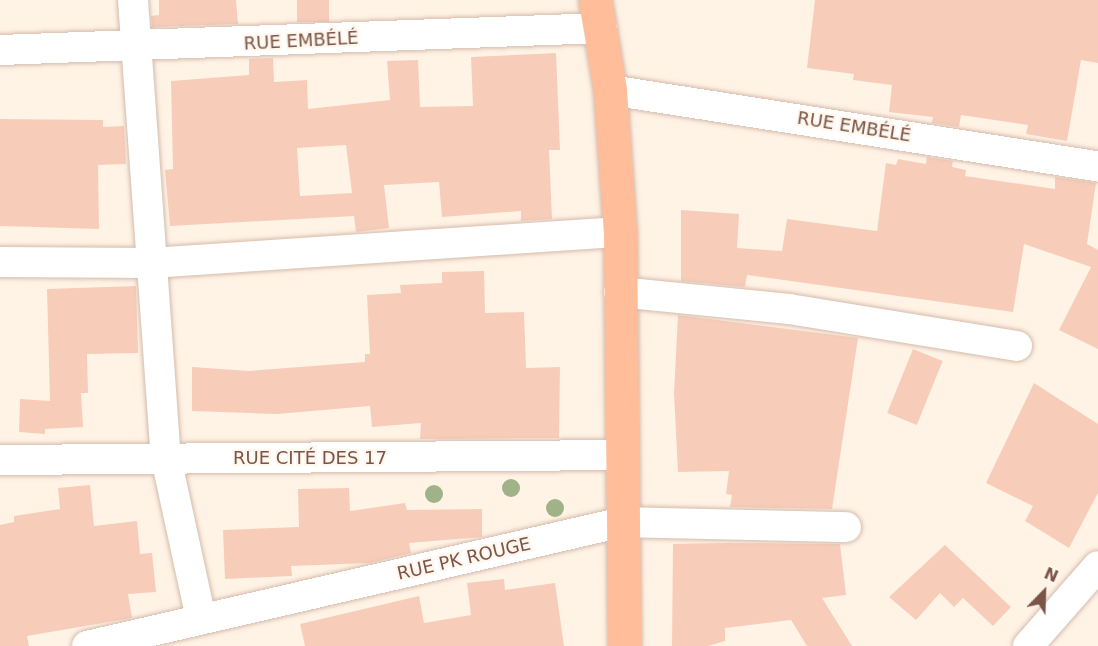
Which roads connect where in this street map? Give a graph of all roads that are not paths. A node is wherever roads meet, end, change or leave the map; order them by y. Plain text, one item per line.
1 (133, 0) edge
2 (599, 14) edge
3 (136, 49) junction
4 (0, 50) edge
5 (610, 90) junction
6 (1098, 166) edge
7 (620, 232) junction
8 (0, 262) edge
9 (151, 263) junction
10 (619, 292) junction
11 (1017, 346) dead end
12 (621, 455) junction
13 (166, 458) junction
14 (0, 460) edge
15 (623, 522) junction
16 (846, 527) dead end
17 (1098, 566) edge
18 (201, 619) junction
19 (87, 646) edge
20 (624, 646) edge
21 (1029, 646) edge

1 - 3 street
2 - 3 street, RUE EMBÉLÉ
2 - 5 highway
3 - 4 street, RUE EMBÉLÉ
3 - 9 street
5 - 6 street, RUE EMBÉLÉ
5 - 7 highway
7 - 9 street
7 - 10 highway
8 - 9 street
9 - 13 street
10 - 11 street
10 - 12 highway
12 - 13 street, RUE CITÉ DES 17
12 - 15 highway
13 - 14 street, RUE CITÉ DES 17
13 - 18 street
15 - 16 street, RUE PK ROUGE
15 - 18 street, RUE PK ROUGE
15 - 20 highway
17 - 21 street
18 - 19 street, RUE PK ROUGE

